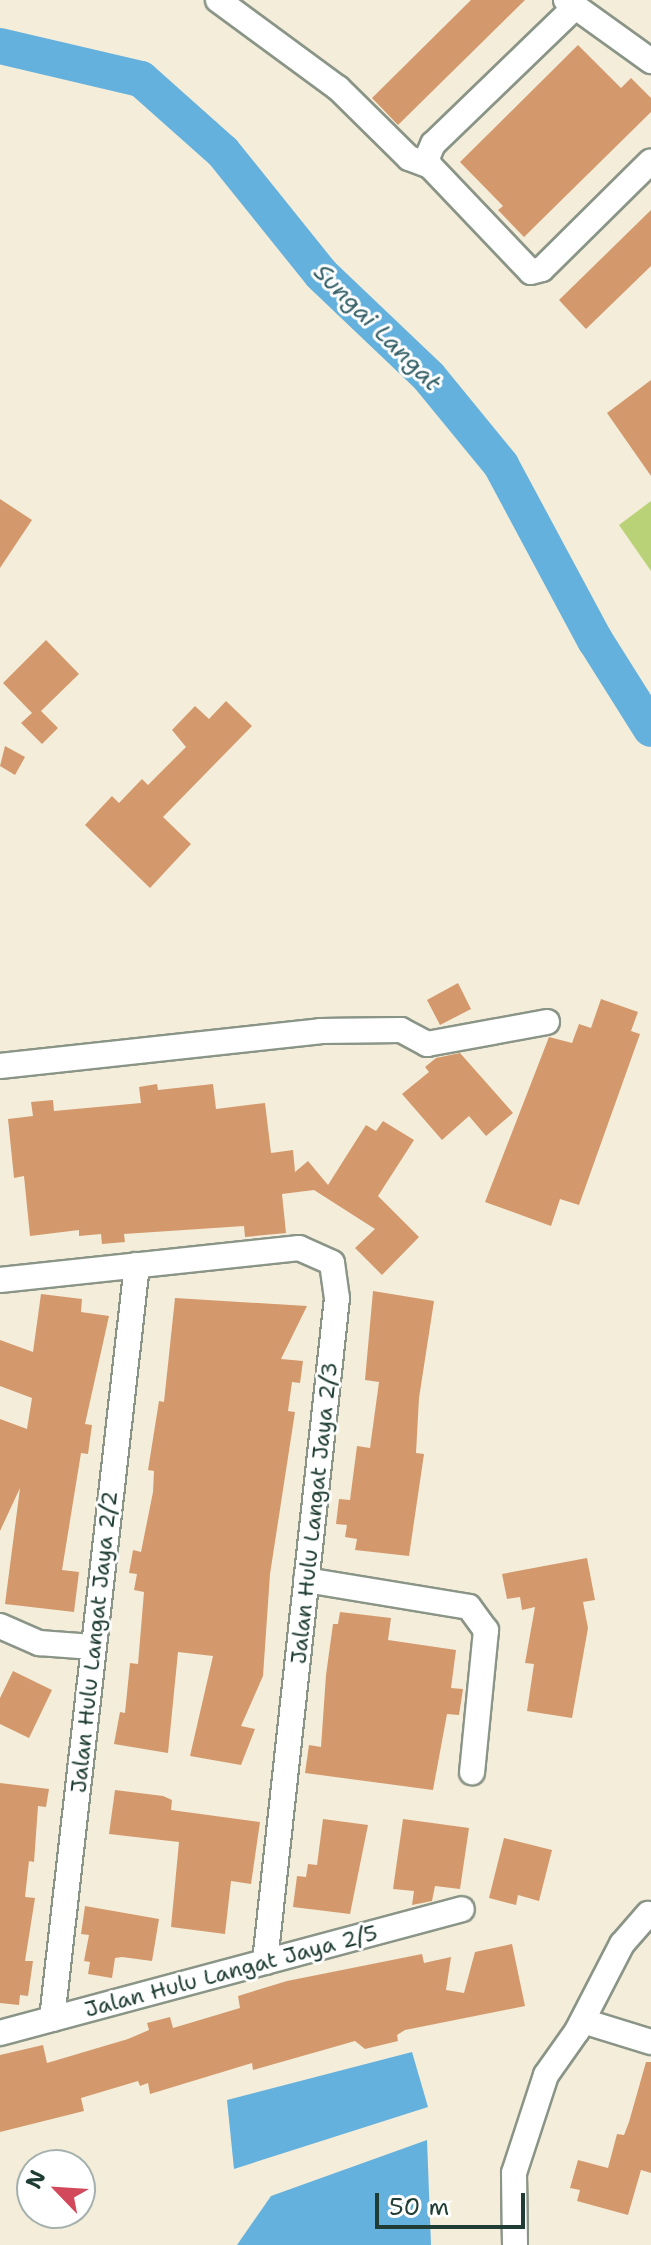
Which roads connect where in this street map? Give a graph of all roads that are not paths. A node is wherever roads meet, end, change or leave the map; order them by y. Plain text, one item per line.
1 (218, 0) edge
2 (570, 4) edge
3 (651, 61) edge
4 (432, 155) junction
5 (651, 161) edge
6 (547, 1022) dead end
7 (0, 1066) edge
8 (137, 1265) junction
9 (0, 1280) edge
10 (306, 1580) junction
11 (0, 1626) edge
12 (93, 1647) junction
13 (472, 1772) dead end
14 (462, 1909) dead end
15 (648, 1914) dead end
16 (265, 1962) junction
17 (52, 2019) junction
18 (583, 2021) junction
19 (0, 2033) edge
20 (651, 2042) edge
21 (515, 2245) edge

1 - 4 street
2 - 3 street
2 - 4 street
4 - 5 street
6 - 7 street
8 - 9 street
8 - 10 street, Jalan Hulu Langat Jaya 2/3
8 - 12 street, Jalan Hulu Langat Jaya 2/2
10 - 13 street
10 - 16 street, Jalan Hulu Langat Jaya 2/3
11 - 12 street
12 - 17 street, Jalan Hulu Langat Jaya 2/2
14 - 16 street, Jalan Hulu Langat Jaya 2/5
15 - 18 street
16 - 17 street, Jalan Hulu Langat Jaya 2/5
17 - 19 street, Jalan Hulu Langat Jaya 2/5
18 - 20 street
18 - 21 street

